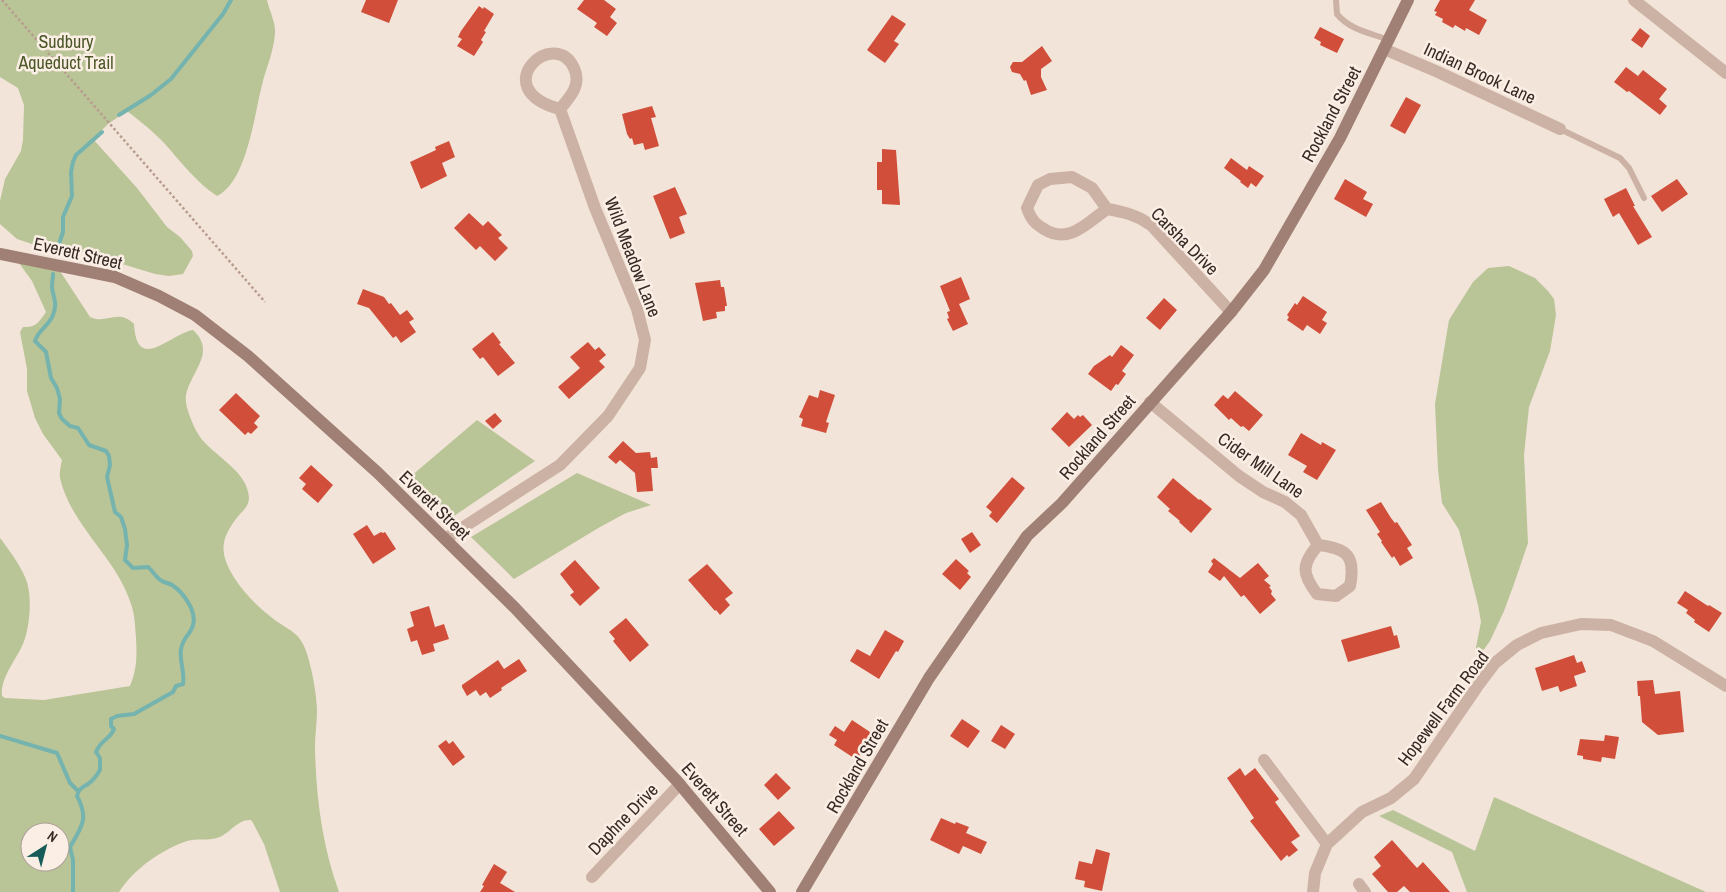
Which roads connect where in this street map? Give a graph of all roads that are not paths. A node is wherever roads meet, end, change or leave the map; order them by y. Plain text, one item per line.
1 (1336, 0) edge
2 (1408, 0) edge
3 (1634, 0) edge
4 (1387, 44) junction
5 (1726, 73) edge
6 (560, 109) junction
7 (1560, 129) joint
8 (1644, 198) dead end
9 (1107, 209) junction
10 (0, 254) edge
11 (1231, 312) junction
12 (1150, 402) junction
13 (445, 539) junction
14 (1318, 545) dead end
15 (1726, 686) edge
16 (1264, 760) dead end
17 (680, 784) junction
18 (1327, 844) junction
19 (592, 877) dead end
20 (770, 892) edge
21 (802, 892) edge
22 (1313, 892) edge

1 - 4 lane
2 - 4 street, Rockland Street
3 - 5 street
4 - 7 street, Indian Brook Lane
4 - 11 street, Rockland Street
6 - 6 street
6 - 13 street, Wild Meadow Lane
7 - 8 lane
9 - 9 street
9 - 11 street, Carsha Drive
10 - 13 street, Everett Street
11 - 12 street, Rockland Street
12 - 14 street, Cider Mill Lane
12 - 21 street, Rockland Street
13 - 17 street, Everett Street
15 - 18 street, Hopewell Farm Road
16 - 18 street
17 - 19 street, Daphne Drive
17 - 20 street, Everett Street
18 - 22 street, Hopewell Farm Road

